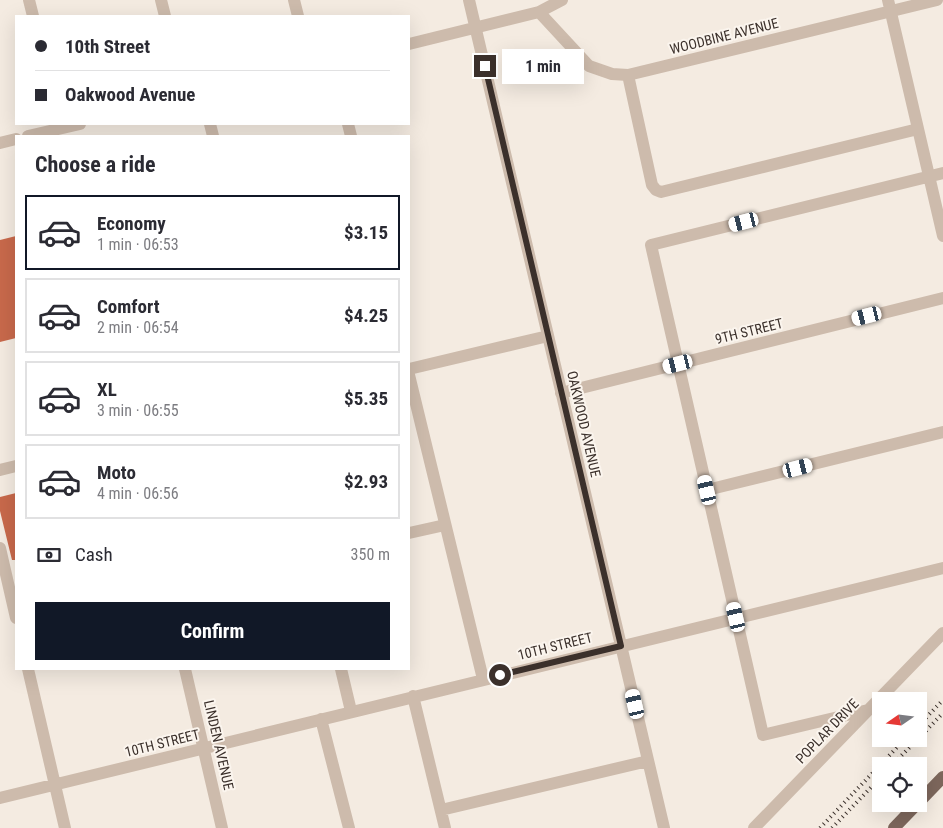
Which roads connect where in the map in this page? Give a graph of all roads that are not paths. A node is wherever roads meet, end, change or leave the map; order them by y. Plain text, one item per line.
1 (29, 0) edge
2 (161, 0) edge
3 (294, 0) edge
4 (469, 0) edge
5 (562, 0) edge
6 (937, 0) edge
7 (890, 6) edge
8 (539, 12) junction
9 (33, 15) edge
10 (165, 15) edge
11 (298, 15) edge
12 (480, 26) junction
13 (410, 44) edge
14 (628, 75) junction
15 (77, 125) edge
16 (918, 129) junction
17 (60, 130) edge
18 (33, 135) edge
19 (15, 139) edge
20 (0, 143) edge
21 (943, 174) edge
22 (930, 177) junction
23 (943, 236) edge
24 (943, 298) edge
25 (548, 336) junction
26 (678, 364) junction
27 (410, 369) edge
28 (410, 379) edge
29 (562, 393) junction
30 (943, 432) edge
31 (15, 466) edge
32 (0, 470) edge
33 (707, 490) junction
34 (445, 524) junction
35 (410, 533) edge
36 (0, 548) edge
37 (943, 568) edge
38 (15, 614) edge
39 (736, 617) junction
40 (943, 633) edge
41 (621, 646) junction
42 (28, 670) edge
43 (185, 670) edge
44 (341, 670) edge
45 (483, 679) junction
46 (414, 696) junction
47 (868, 710) junction
48 (352, 711) junction
49 (321, 719) junction
50 (204, 748) junction
51 (648, 761) junction
52 (943, 777) edge
53 (55, 784) junction
54 (927, 794) edge
55 (0, 798) edge
56 (441, 810) junction
57 (909, 812) edge
58 (65, 828) edge
59 (222, 828) edge
60 (349, 828) edge
61 (445, 828) edge
62 (664, 828) edge
63 (754, 828) edge
64 (894, 828) edge

1 - 9 street
2 - 10 street
3 - 11 street
4 - 12 street, OAKWOOD AVENUE
5 - 8 street
6 - 7 street, WOODBINE AVENUE
7 - 14 street, WOODBINE AVENUE
7 - 16 street
8 - 12 street
8 - 14 street, WOODBINE AVENUE
12 - 13 street
12 - 25 street, OAKWOOD AVENUE
14 - 16 street
15 - 17 street
16 - 22 street
17 - 18 street
19 - 20 street
21 - 22 street
22 - 23 street
22 - 26 street
24 - 26 street, 9TH STREET
25 - 27 street
25 - 29 street, OAKWOOD AVENUE
26 - 29 street, 9TH STREET
26 - 33 street
28 - 34 street
29 - 41 street, OAKWOOD AVENUE
30 - 33 street
31 - 32 street
33 - 39 street
34 - 35 street
34 - 45 street
36 - 38 street
37 - 39 street, 10TH STREET
39 - 41 street, 10TH STREET
39 - 47 street
40 - 47 street, POPLAR DRIVE
41 - 45 street, 10TH STREET
41 - 51 street, OAKWOOD AVENUE
42 - 53 street
43 - 50 street, LINDEN AVENUE
44 - 48 street
45 - 46 street, 10TH STREET
46 - 48 street, 10TH STREET
46 - 56 street
47 - 63 street, POPLAR DRIVE
48 - 49 street, 10TH STREET
49 - 50 street, 10TH STREET
49 - 60 street
50 - 53 street, 10TH STREET
50 - 59 street, LINDEN AVENUE
51 - 56 street
51 - 62 street, OAKWOOD AVENUE
52 - 54 main road
53 - 55 street, 10TH STREET
53 - 58 street
56 - 61 street
57 - 64 main road

